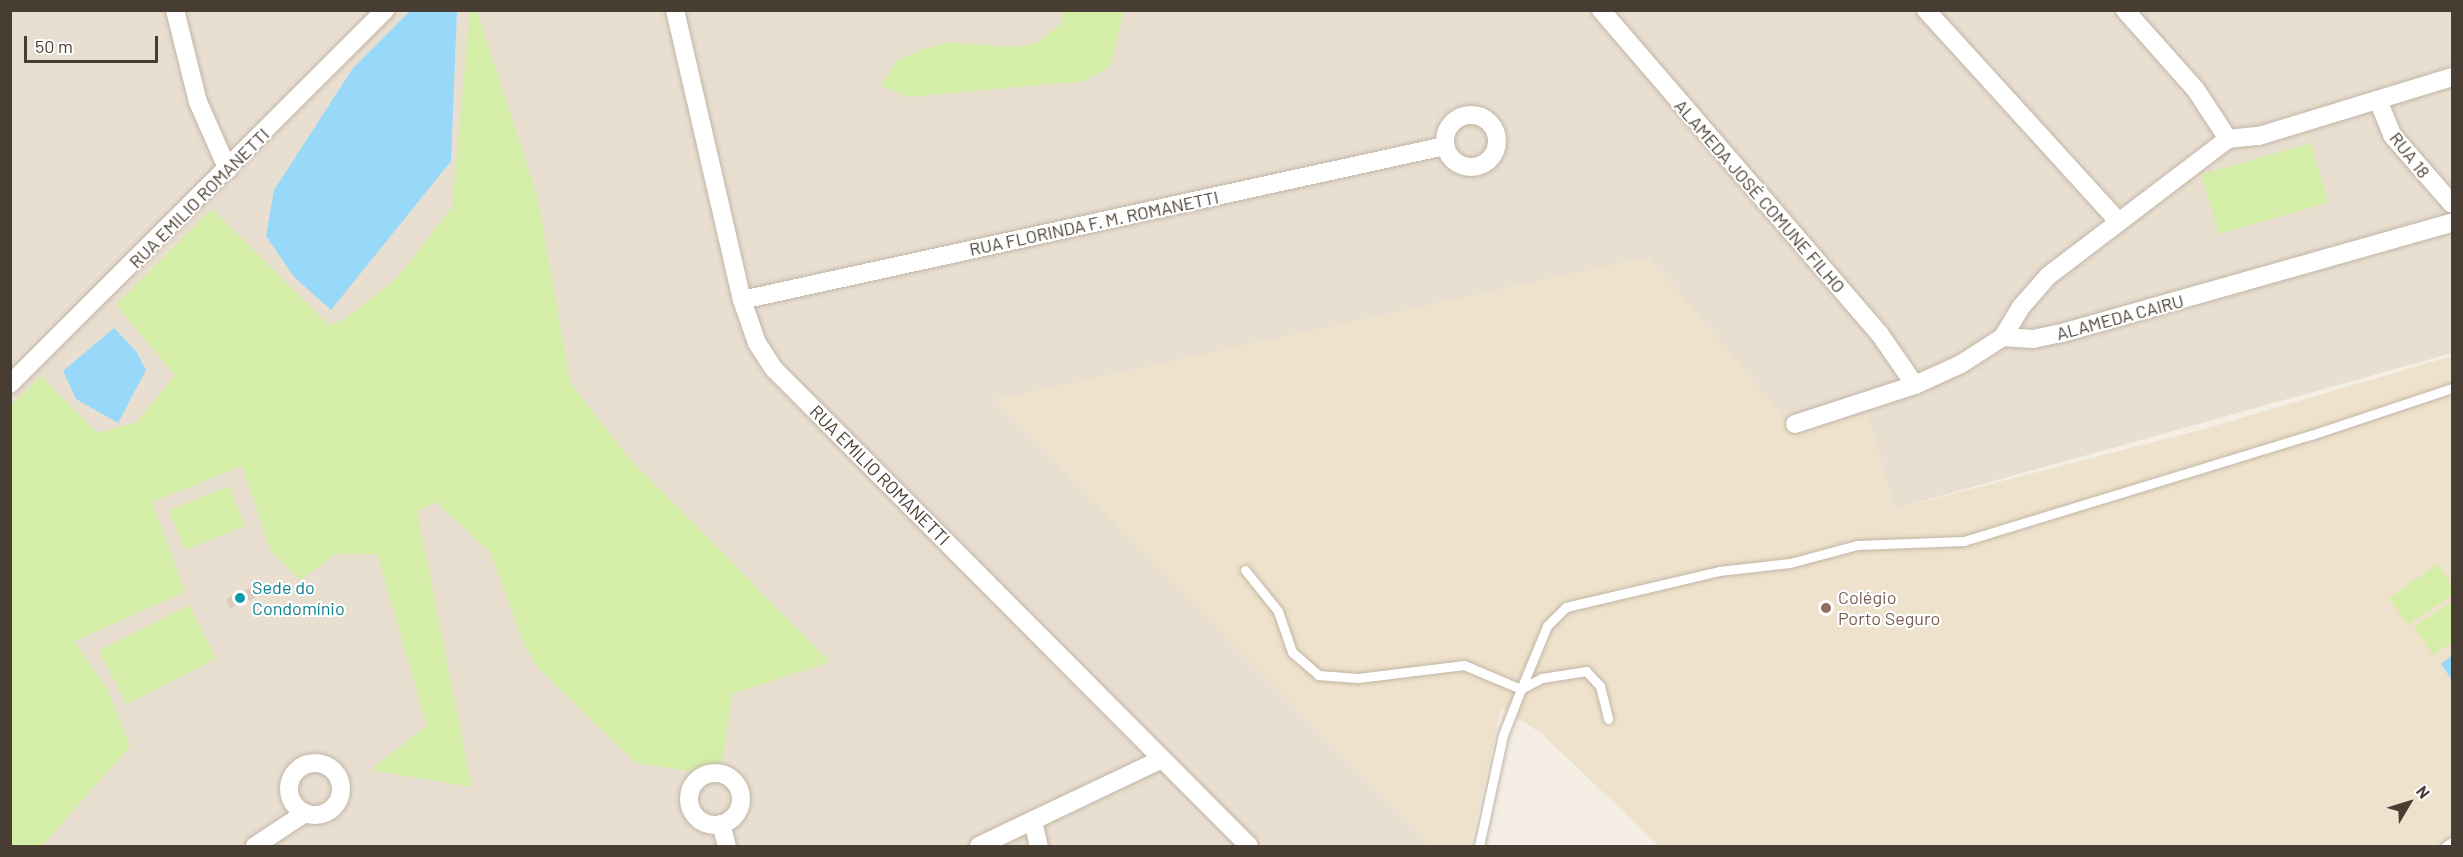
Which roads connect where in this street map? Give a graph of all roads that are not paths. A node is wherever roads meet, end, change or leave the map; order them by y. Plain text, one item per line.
1 (175, 10) edge
2 (385, 10) edge
3 (675, 10) edge
4 (1601, 10) edge
5 (1926, 10) edge
6 (2134, 14) edge
7 (2452, 77) edge
8 (2378, 100) junction
9 (2228, 139) junction
10 (1445, 146) dead end
11 (228, 170) junction
12 (2452, 204) edge
13 (2118, 221) junction
14 (2452, 223) edge
15 (742, 300) junction
16 (2003, 337) junction
17 (11, 384) edge
18 (1915, 385) junction
19 (2452, 388) edge
20 (1795, 424) dead end
21 (1245, 570) dead end
22 (1521, 689) junction
23 (1608, 719) dead end
24 (1160, 760) junction
25 (304, 813) dead end
26 (1033, 821) junction
27 (721, 824) dead end
28 (2452, 842) edge
29 (255, 846) edge
30 (727, 846) edge
31 (979, 846) edge
32 (1039, 846) edge
33 (1249, 846) edge
34 (1479, 846) edge
35 (2446, 846) edge

1 - 11 street
2 - 11 street, RUA EMILIO ROMANETTI
3 - 15 street, RUA EMILIO ROMANETTI
4 - 18 street, ALAMEDA JOSÉ COMUNE FILHO
5 - 13 street
6 - 9 street
7 - 8 street
8 - 9 street
8 - 12 street, RUA 18
9 - 13 street
10 - 15 street, RUA FLORINDA F. M. ROMANETTI
11 - 17 street, RUA EMILIO ROMANETTI
13 - 16 street
14 - 16 street, ALAMEDA CAIRU
15 - 24 street, RUA EMILIO ROMANETTI
16 - 18 street
18 - 20 street
19 - 22 lane
21 - 22 lane
22 - 23 lane
22 - 34 lane
24 - 26 street
24 - 33 street, RUA EMILIO ROMANETTI
25 - 29 street
26 - 31 street
26 - 32 street
27 - 30 street
28 - 35 lane

